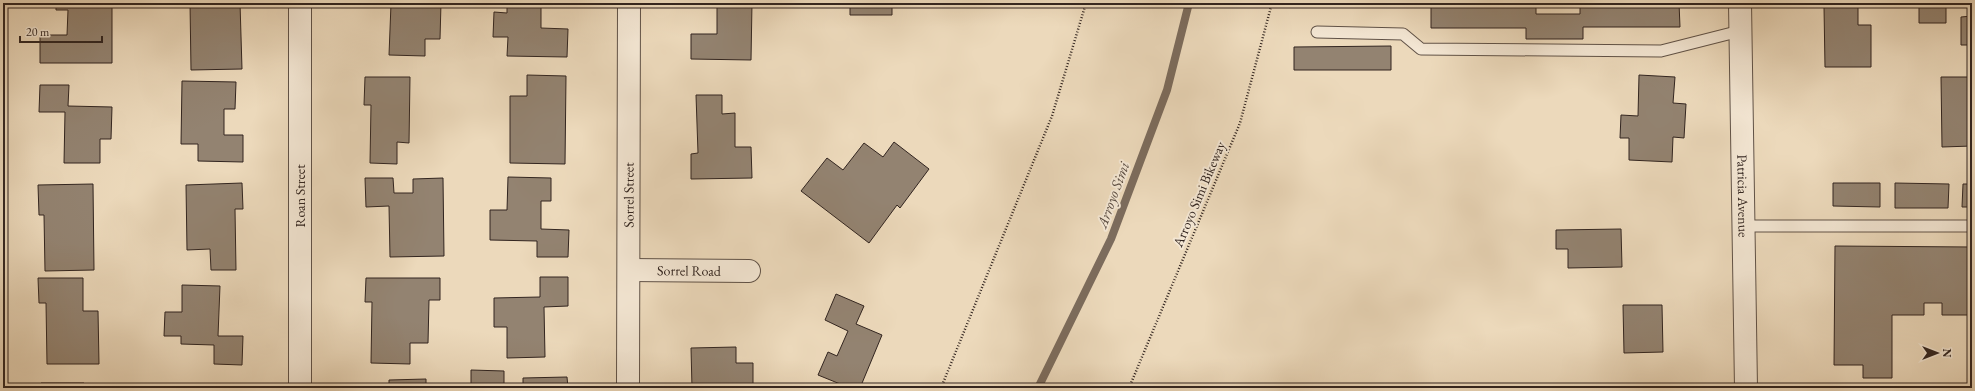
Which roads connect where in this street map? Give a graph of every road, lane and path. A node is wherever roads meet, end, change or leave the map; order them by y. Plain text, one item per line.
1 (300, 3) edge
2 (629, 3) edge
3 (1086, 3) edge
4 (1272, 3) edge
5 (1740, 3) edge
6 (1740, 31) junction
7 (1317, 32) dead end
8 (1743, 226) junction
9 (1972, 226) edge
10 (629, 270) junction
11 (749, 271) dead end
12 (300, 388) edge
13 (628, 388) edge
14 (941, 388) edge
15 (1129, 388) edge
16 (1746, 388) edge

1 - 12 street, Roan Street
2 - 10 street, Sorrel Street
3 - 14 path
4 - 15 path, Arroyo Simi Bikeway
5 - 6 street, Patricia Avenue
6 - 7 lane
6 - 8 street, Patricia Avenue
8 - 9 lane
8 - 16 street, Patricia Avenue
10 - 11 street, Sorrel Road
10 - 13 street, Sorrel Street

